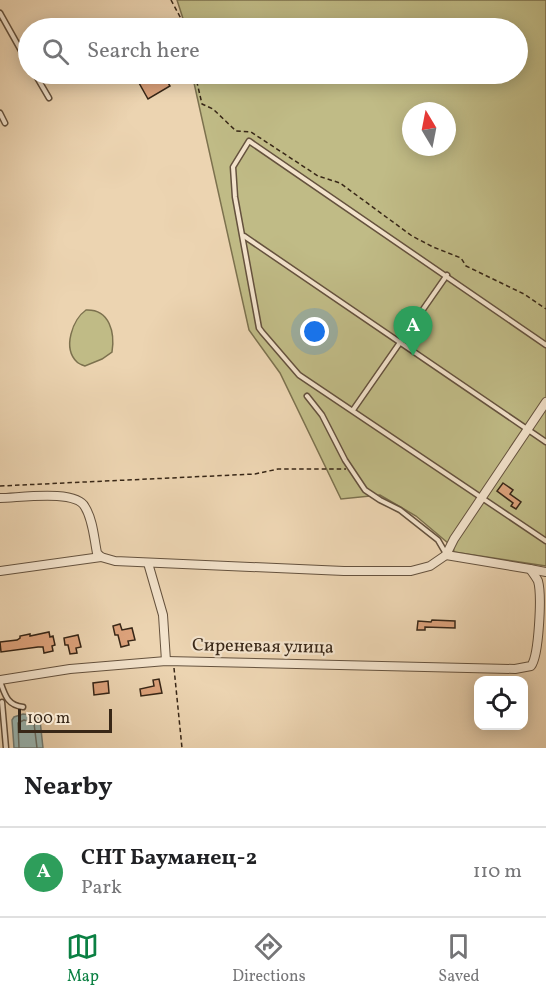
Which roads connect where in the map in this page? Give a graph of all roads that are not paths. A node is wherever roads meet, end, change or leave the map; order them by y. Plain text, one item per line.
1 (0, 13) edge
2 (18, 45) edge
3 (41, 84) edge
4 (49, 98) dead end
5 (0, 113) edge
6 (5, 123) dead end
7 (243, 235) junction
8 (447, 275) junction
9 (400, 341) junction
10 (546, 345) edge
11 (307, 396) dead end
12 (546, 402) edge
13 (353, 410) junction
14 (528, 429) junction
15 (546, 442) edge
16 (0, 498) edge
17 (481, 499) junction
18 (546, 541) edge
19 (446, 555) junction
20 (101, 557) junction
21 (148, 563) junction
22 (530, 569) junction
23 (0, 571) edge
24 (546, 572) edge
25 (169, 661) junction
26 (0, 681) edge
27 (2, 702) dead end
28 (23, 707) dead end
29 (6, 748) edge

1 - 2 lane
3 - 4 lane
5 - 6 lane
7 - 8 lane
7 - 9 lane
7 - 13 lane
8 - 9 lane
8 - 10 lane
9 - 13 lane
9 - 14 lane
11 - 19 lane
12 - 14 street
13 - 17 lane
14 - 15 lane
14 - 17 street
16 - 20 street
17 - 18 lane
17 - 19 street
19 - 21 street
19 - 22 street
20 - 21 street
20 - 23 street
21 - 25 street
22 - 24 street
22 - 25 street, Сиреневая улица
25 - 26 street, Сиреневая улица
26 - 28 lane
27 - 29 lane

